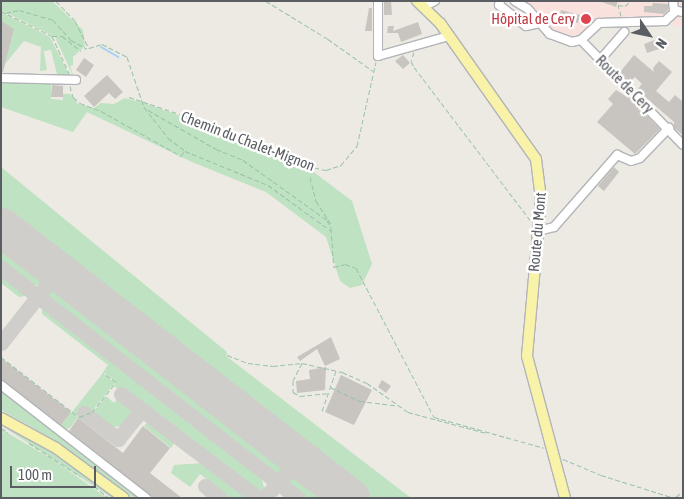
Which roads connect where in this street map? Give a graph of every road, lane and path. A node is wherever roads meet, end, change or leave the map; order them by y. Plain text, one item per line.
1 (56, 1) edge
2 (266, 1) edge
3 (378, 1) edge
4 (435, 1) edge
5 (500, 1) edge
6 (515, 1) edge
7 (631, 1) edge
8 (673, 1) edge
9 (421, 4) edge
10 (1, 11) edge
11 (679, 12) edge
12 (5, 13) junction
13 (621, 15) dead end
14 (540, 23) junction
15 (624, 32) dead end
16 (52, 36) junction
17 (449, 36) junction
18 (581, 40) junction
19 (422, 44) junction
20 (87, 49) dead end
21 (81, 51) dead end
22 (378, 56) junction
23 (600, 60) junction
24 (374, 72) junction
25 (1, 78) edge
26 (72, 81) junction
27 (129, 96) dead end
28 (89, 101) dead end
29 (141, 101) junction
30 (85, 104) junction
31 (148, 110) junction
32 (669, 128) junction
33 (683, 145) edge
34 (185, 151) junction
35 (313, 168) junction
36 (331, 225) junction
37 (538, 230) junction
38 (331, 231) junction
39 (227, 355) dead end
40 (1, 357) edge
41 (302, 363) junction
42 (336, 370) junction
43 (103, 372) dead end
44 (1, 385) edge
45 (330, 387) junction
46 (327, 393) junction
47 (396, 406) junction
48 (322, 410) dead end
49 (1, 418) edge
50 (1, 428) edge
51 (16, 436) dead end
52 (23, 439) dead end
53 (550, 452) junction
54 (82, 478) dead end
55 (89, 483) dead end
56 (683, 491) edge
57 (109, 498) edge
58 (124, 498) edge
59 (146, 498) edge
60 (565, 498) edge
61 (676, 498) edge

1 - 29 path
2 - 24 path
3 - 22 street
4 - 9 street
5 - 14 street
6 - 14 street
7 - 13 path
8 - 11 street
9 - 17 main road, Route du Mont
10 - 12 path
11 - 18 street
12 - 16 path
12 - 20 path
14 - 18 street
15 - 23 street
16 - 21 path
16 - 26 path
17 - 19 street
17 - 37 main road, Route du Mont
18 - 23 street, Route de Cery
19 - 22 street
19 - 37 path
22 - 24 path, Chemin du Chalet-Mignon
23 - 32 street, Route de Cery
24 - 35 path, Chemin du Chalet-Mignon
25 - 26 street
26 - 30 path
27 - 29 path, Chemin du Chalet-Mignon
28 - 30 path
29 - 31 path
29 - 35 path, Chemin du Chalet-Mignon
30 - 34 path
31 - 34 path
31 - 36 path
32 - 33 street, Route de Cery
32 - 37 street
34 - 38 path
35 - 36 path
36 - 38 path
37 - 53 main road, Route du Mont
38 - 53 path
39 - 41 path
40 - 43 path
41 - 42 path
41 - 46 path
42 - 45 path
42 - 47 path
44 - 59 street
45 - 46 path
45 - 47 path
46 - 48 path
47 - 53 path
49 - 58 main road
50 - 51 path
52 - 54 path
53 - 60 main road, Route du Mont
53 - 61 path
55 - 57 path
56 - 61 path

